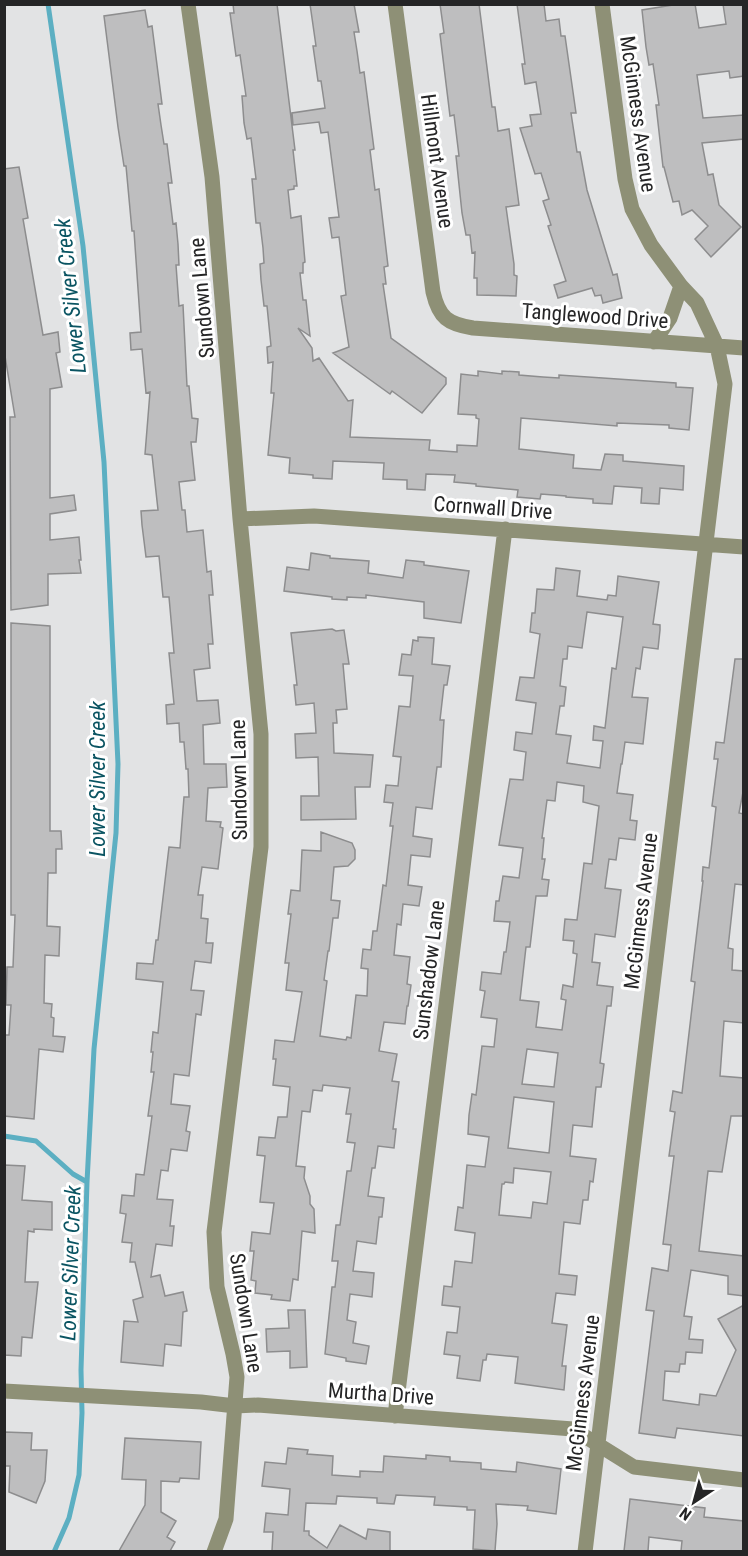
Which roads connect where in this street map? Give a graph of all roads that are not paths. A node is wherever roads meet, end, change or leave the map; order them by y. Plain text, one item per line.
1 (188, 4) edge
2 (395, 4) edge
3 (602, 4) edge
4 (681, 286) junction
5 (446, 319) joint
6 (654, 342) junction
7 (717, 346) junction
8 (744, 348) edge
9 (240, 519) junction
10 (505, 529) junction
11 (706, 544) junction
12 (744, 547) edge
13 (4, 1391) edge
14 (235, 1406) junction
15 (395, 1416) junction
16 (598, 1444) junction
17 (744, 1479) edge
18 (214, 1551) edge
19 (585, 1551) edge

1 - 9 street, Sundown Lane
2 - 5 street, Hillmont Avenue
3 - 4 street, McGinness Avenue
4 - 6 street
4 - 7 street, McGinness Avenue
5 - 6 street, Tanglewood Drive
6 - 7 street, Tanglewood Drive
7 - 8 street, Tanglewood Drive
7 - 11 street, McGinness Avenue
9 - 10 street, Cornwall Drive
9 - 14 street, Sundown Lane
10 - 11 street, Cornwall Drive
10 - 15 street, Sunshadow Lane
11 - 12 street, Cornwall Drive
11 - 16 street, McGinness Avenue
13 - 14 street, Murtha Drive
14 - 15 street, Murtha Drive
14 - 18 street, Sundown Lane
15 - 16 street, Murtha Drive
16 - 17 street, Murtha Drive
16 - 19 street, McGinness Avenue

